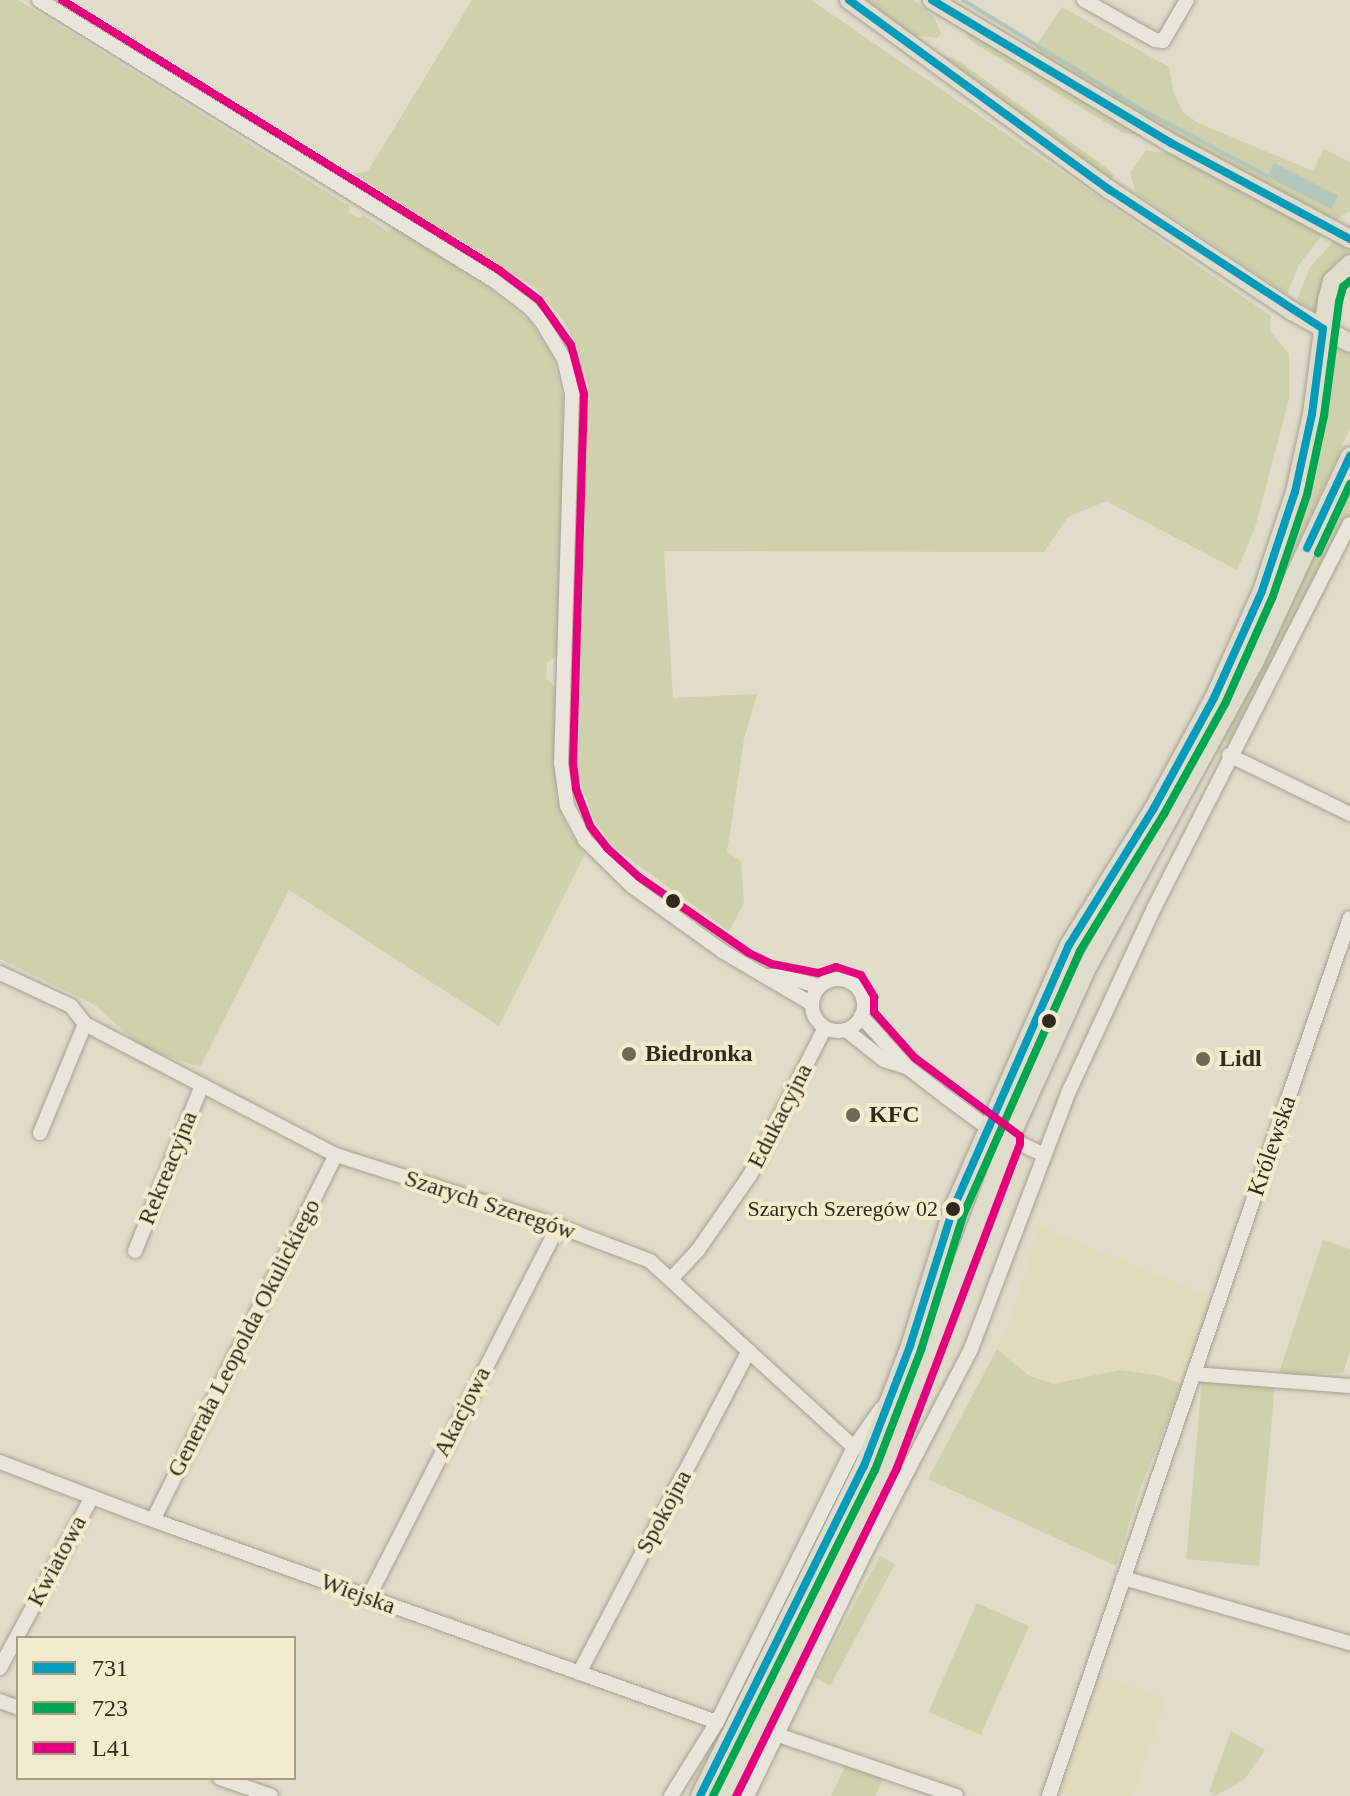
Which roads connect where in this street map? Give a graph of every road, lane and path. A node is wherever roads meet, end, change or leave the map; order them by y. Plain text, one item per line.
1 (39, 0) edge
2 (849, 0) edge
3 (932, 0) edge
4 (1084, 0) edge
5 (1187, 0) edge
6 (1350, 239) edge
7 (1350, 264) edge
8 (1323, 329) junction
9 (1350, 343) edge
10 (1350, 456) edge
11 (1350, 524) edge
12 (1229, 755) junction
13 (1350, 814) edge
14 (1350, 918) edge
15 (1345, 954) edge
16 (0, 973) edge
17 (769, 976) junction
18 (819, 986) junction
19 (812, 1004) junction
20 (861, 1016) junction
21 (85, 1024) junction
22 (825, 1028) junction
23 (846, 1030) junction
24 (907, 1067) junction
25 (202, 1085) junction
26 (988, 1128) junction
27 (40, 1133) dead end
28 (1009, 1140) junction
29 (336, 1155) junction
30 (1044, 1155) junction
31 (558, 1226) junction
32 (135, 1251) dead end
33 (672, 1278) junction
34 (749, 1351) junction
35 (1194, 1374) junction
36 (1350, 1386) edge
37 (893, 1393) junction
38 (854, 1447) junction
39 (0, 1462) edge
40 (92, 1497) junction
41 (153, 1520) junction
42 (1123, 1578) junction
43 (368, 1598) junction
44 (17, 1636) edge
45 (16, 1638) edge
46 (1350, 1643) edge
47 (0, 1668) edge
48 (579, 1673) junction
49 (726, 1724) junction
50 (778, 1735) junction
51 (226, 1780) edge
52 (271, 1796) edge
53 (671, 1796) edge
54 (700, 1796) edge
55 (723, 1796) edge
56 (747, 1796) edge
57 (956, 1796) edge
58 (1049, 1796) edge

1 - 17 street
2 - 8 main road
3 - 6 main road
4 - 5 street
7 - 8 main road
8 - 9 main road
8 - 26 main road
10 - 28 main road
11 - 12 street
12 - 13 street
12 - 30 street
14 - 15 street, Królewska
15 - 35 street, Królewska
16 - 21 street, Szarych Szeregów
17 - 18 street
17 - 19 street
18 - 19 street
18 - 20 street
19 - 22 street
20 - 23 street
20 - 24 street
21 - 25 street, Szarych Szeregów
21 - 27 street
22 - 23 street
22 - 33 street, Edukacyjna
23 - 24 street
24 - 26 street
25 - 29 street, Szarych Szeregów
25 - 32 street, Rekreacyjna
26 - 28 street
26 - 37 main road
28 - 30 street
28 - 55 main road
29 - 31 street, Szarych Szeregów
29 - 41 street, Generała Leopolda Okulickiego
30 - 50 street
31 - 33 street, Szarych Szeregów
31 - 43 street, Akacjowa
33 - 34 street, Szarych Szeregów
34 - 38 street, Szarych Szeregów
34 - 48 street, Spokojna
35 - 36 street
35 - 42 street, Królewska
37 - 38 street
37 - 49 main road
38 - 49 street
39 - 40 street, Wiejska
40 - 41 street, Wiejska
40 - 44 street, Kwiatowa
41 - 43 street, Wiejska
42 - 46 street
42 - 58 street, Królewska
43 - 48 street, Wiejska
45 - 47 street, Kwiatowa
48 - 49 street, Wiejska
49 - 53 street
49 - 54 main road
50 - 56 street
50 - 57 street
51 - 52 street

